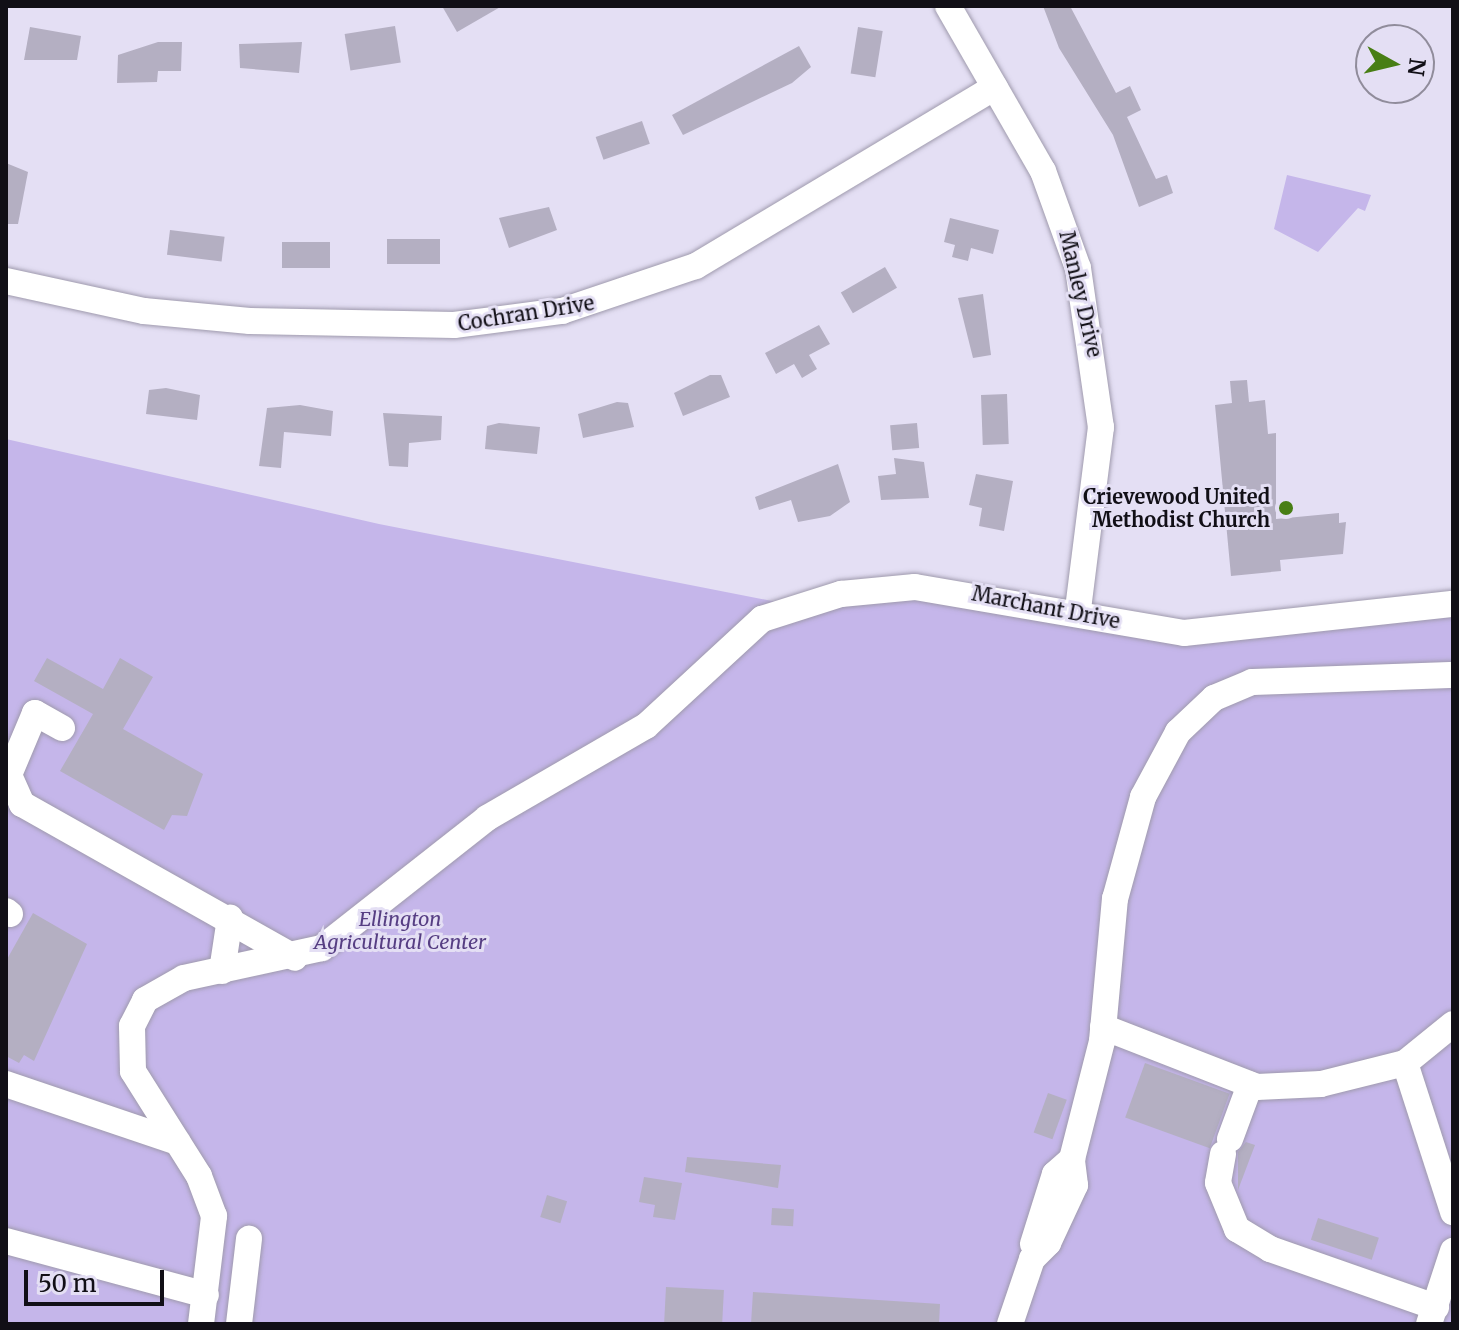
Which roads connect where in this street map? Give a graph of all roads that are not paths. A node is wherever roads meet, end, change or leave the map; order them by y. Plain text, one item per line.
1 (948, 6) edge
2 (995, 87) junction
3 (6, 281) edge
4 (1453, 604) edge
5 (1078, 610) junction
6 (1452, 674) edge
7 (62, 728) dead end
8 (230, 918) junction
9 (295, 958) junction
10 (222, 971) junction
11 (1453, 1024) edge
12 (1103, 1027) junction
13 (1405, 1063) junction
14 (6, 1084) edge
15 (1250, 1085) junction
16 (177, 1142) junction
17 (1453, 1212) edge
18 (249, 1239) dead end
19 (6, 1241) edge
20 (1453, 1251) edge
21 (206, 1295) junction
22 (1432, 1316) edge
23 (201, 1324) edge
24 (239, 1324) edge
25 (1010, 1324) edge

1 - 2 street, Manley Drive
2 - 3 street, Cochran Drive
2 - 5 street, Manley Drive
4 - 5 street, Marchant Drive
5 - 9 street, Marchant Drive
6 - 12 street
7 - 8 street
8 - 9 street
8 - 10 street
9 - 10 street, Marchant Drive
10 - 16 street, Marchant Drive
11 - 13 street
12 - 15 street
12 - 25 street
13 - 15 street
13 - 17 street
14 - 16 street
15 - 22 street
16 - 21 street, Marchant Drive
18 - 24 street
19 - 21 street
20 - 22 street
21 - 23 street, Marchant Drive

